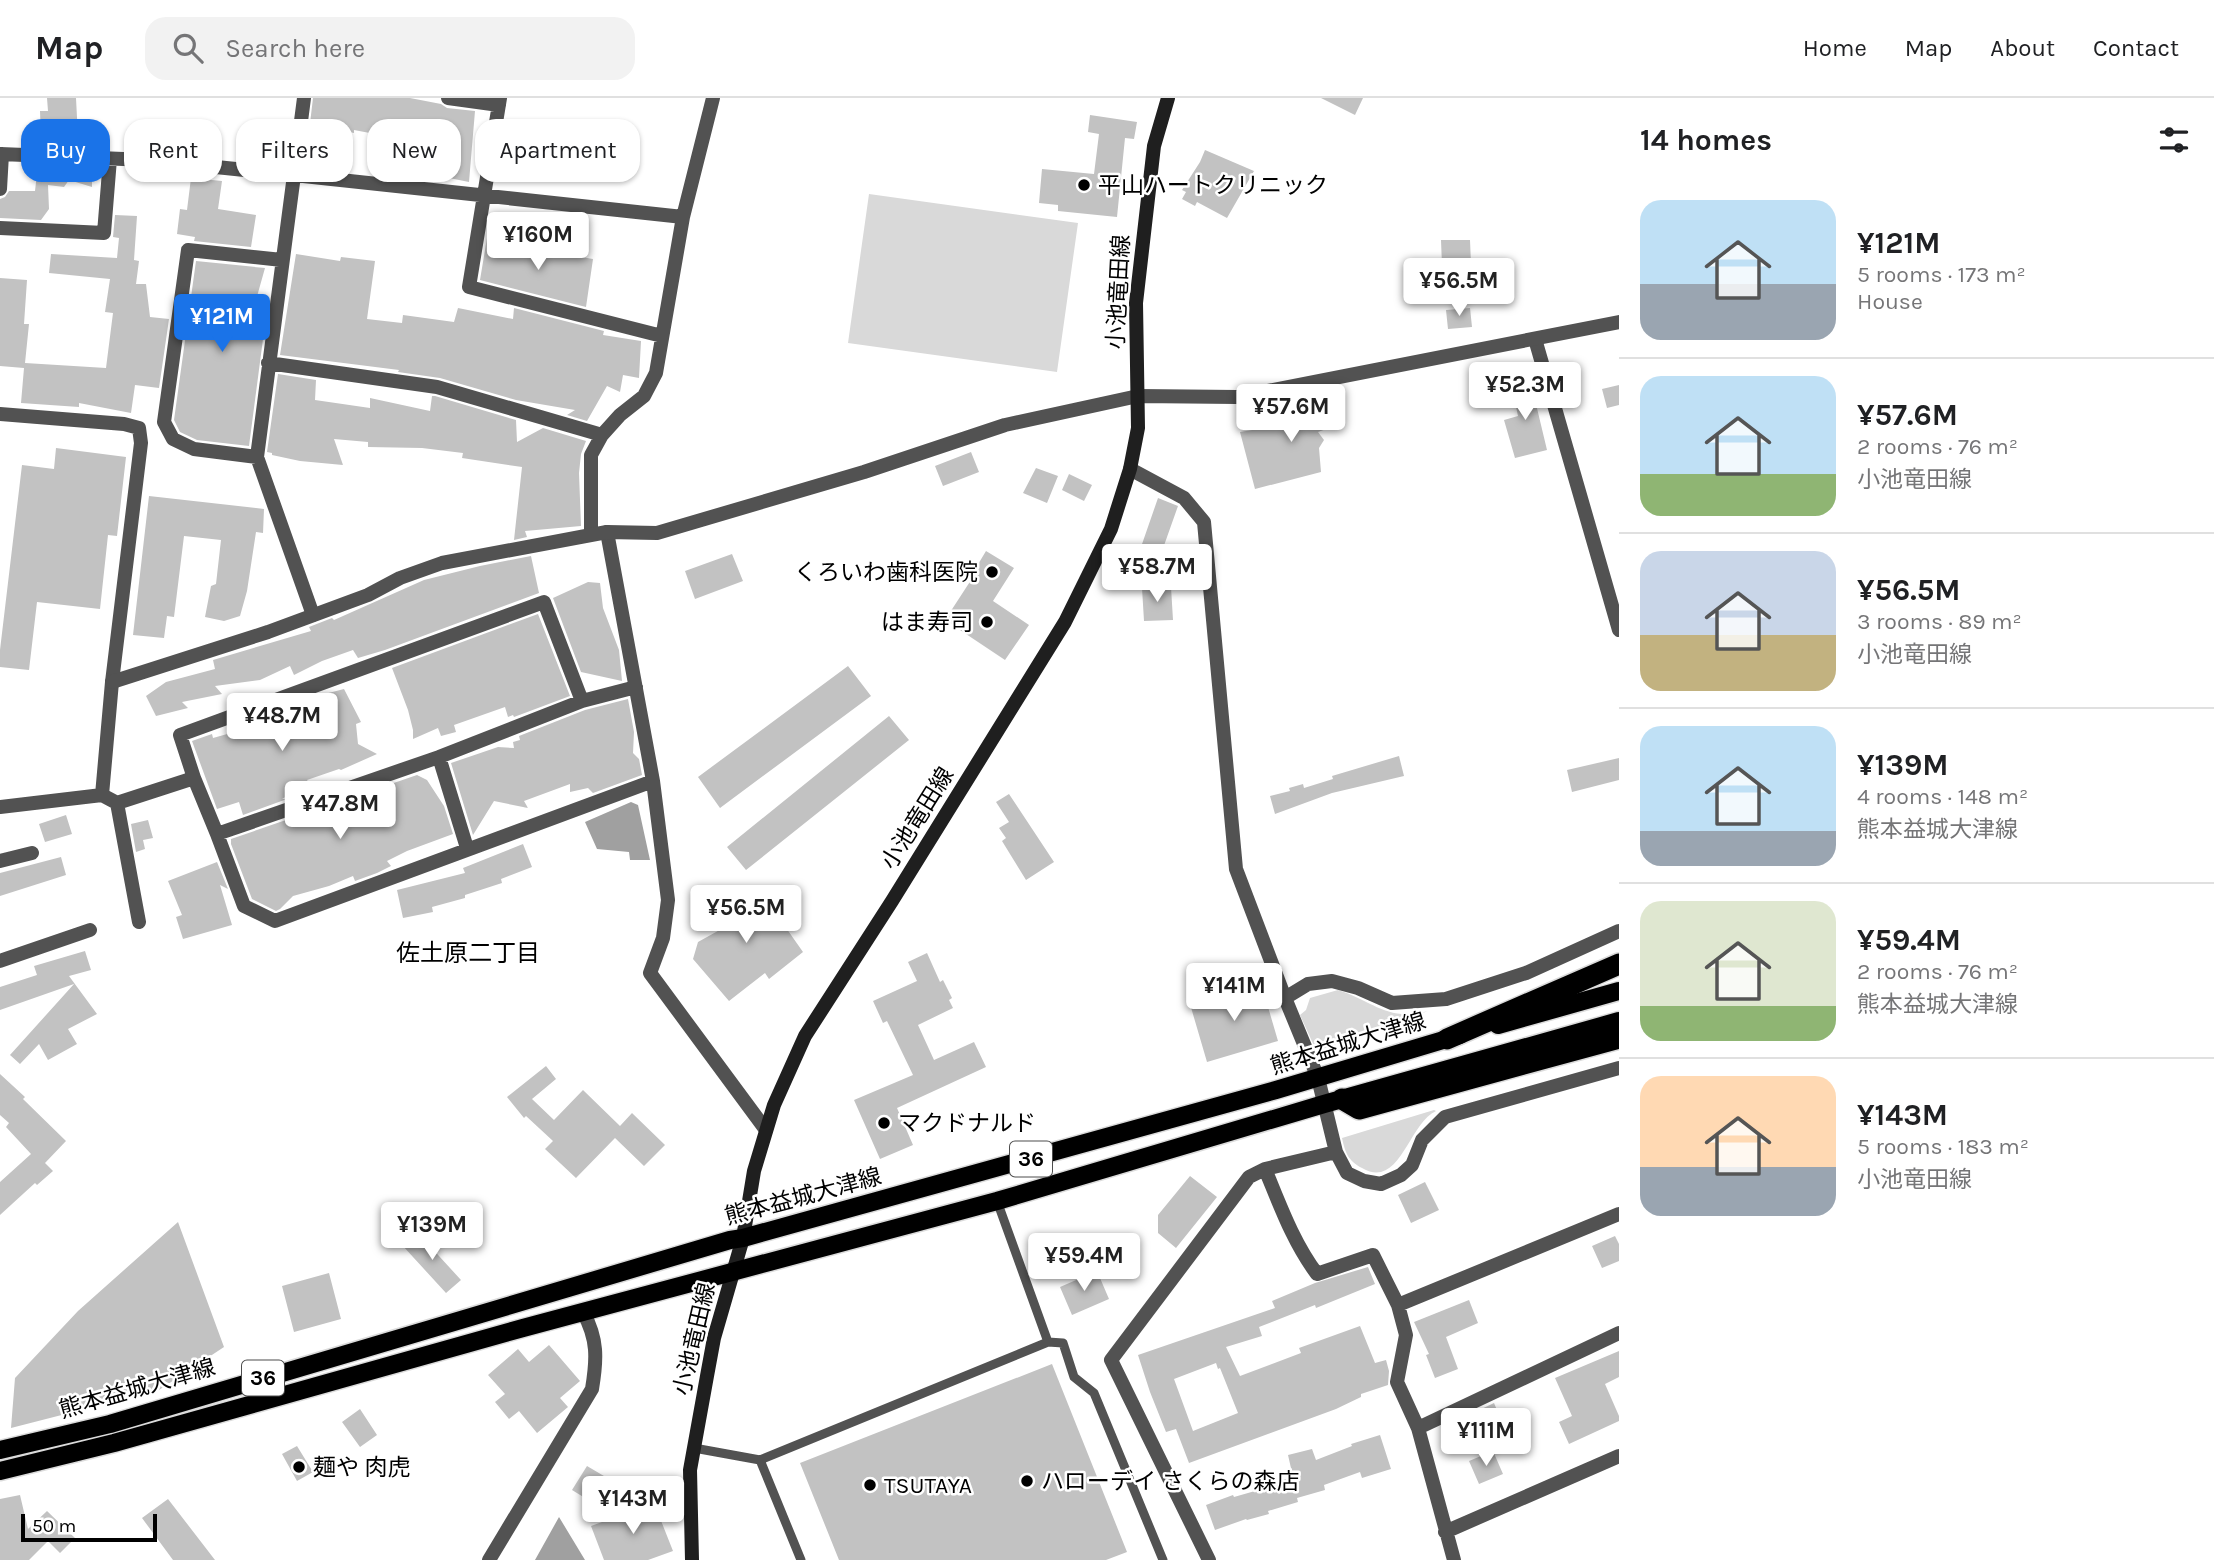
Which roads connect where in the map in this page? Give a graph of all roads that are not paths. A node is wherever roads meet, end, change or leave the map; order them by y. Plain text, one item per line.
1 (304, 98) edge
2 (448, 98) edge
3 (713, 98) edge
4 (1168, 98) edge
5 (500, 102) edge
6 (301, 119) edge
7 (1, 154) edge
8 (21, 155) edge
9 (110, 159) edge
10 (236, 169) edge
11 (353, 181) edge
12 (108, 182) edge
13 (293, 182) edge
14 (0, 189) edge
15 (484, 195) junction
16 (683, 217) junction
17 (0, 228) edge
18 (282, 260) junction
19 (1619, 322) edge
20 (662, 336) junction
21 (1535, 339) junction
22 (268, 363) junction
23 (1138, 396) junction
24 (0, 414) edge
25 (602, 435) junction
26 (257, 457) junction
27 (1130, 469) junction
28 (607, 532) junction
29 (591, 534) junction
30 (313, 615) junction
31 (1619, 629) edge
32 (112, 682) junction
33 (636, 687) junction
34 (582, 701) junction
35 (439, 757) junction
36 (194, 778) junction
37 (653, 780) junction
38 (102, 795) junction
39 (117, 803) junction
40 (0, 807) edge
41 (217, 834) junction
42 (467, 848) junction
43 (32, 853) dead end
44 (0, 861) edge
45 (138, 922) dead end
46 (90, 930) dead end
47 (1619, 931) edge
48 (0, 961) edge
49 (1619, 964) edge
50 (1619, 991) edge
51 (1285, 998) junction
52 (1619, 1021) edge
53 (1619, 1038) edge
54 (1447, 1039) junction
55 (1619, 1068) edge
56 (1318, 1078) junction
57 (1333, 1101) junction
58 (766, 1130) junction
59 (1336, 1152) junction
60 (1265, 1169) junction
61 (996, 1201) junction
62 (1619, 1214) edge
63 (743, 1238) junction
64 (734, 1272) junction
65 (1398, 1305) junction
66 (583, 1312) junction
67 (1619, 1333) edge
68 (1048, 1342) junction
69 (1418, 1428) junction
70 (694, 1448) junction
71 (0, 1450) edge
72 (1619, 1456) edge
73 (760, 1460) junction
74 (0, 1471) edge
75 (1445, 1532) junction
76 (489, 1560) edge
77 (692, 1560) edge
78 (801, 1560) edge
79 (1163, 1560) edge
80 (1209, 1560) edge
81 (1454, 1560) edge

1 - 6 street
2 - 5 street
3 - 16 street
4 - 23 main road, 小池竜田線
5 - 15 street
7 - 8 street
7 - 14 street
9 - 10 street
11 - 15 street
12 - 17 street
13 - 18 street
15 - 16 street
15 - 20 street
16 - 20 street
18 - 22 street
18 - 26 street
19 - 21 street
20 - 25 street
21 - 23 street
21 - 31 street
22 - 25 street
22 - 26 street
23 - 27 main road, 小池竜田線
23 - 28 street
24 - 32 street
25 - 29 street
26 - 30 street
27 - 51 street
27 - 58 main road, 小池竜田線
28 - 29 street
28 - 33 street
29 - 30 street
30 - 32 street
32 - 38 street
33 - 34 street
33 - 37 street
34 - 35 street
34 - 36 street
35 - 41 street
35 - 42 street
36 - 39 street
36 - 41 street
37 - 42 street
37 - 58 street
38 - 39 street
38 - 40 street
39 - 45 street
41 - 42 street
43 - 44 street
46 - 48 street
47 - 51 street
49 - 54 highway
50 - 54 main road, 熊本益城大津線 / 36
51 - 56 street
52 - 57 main road, 熊本益城大津線 / 36
53 - 57 highway
54 - 56 main road, 熊本益城大津線 / 36
55 - 59 street
56 - 57 street
56 - 63 main road, 熊本益城大津線 / 36
57 - 59 street
57 - 61 main road, 熊本益城大津線 / 36
58 - 63 main road, 小池竜田線
59 - 60 street
60 - 65 street
60 - 80 street
61 - 64 main road, 熊本益城大津線 / 36
61 - 68 lane
62 - 65 street
63 - 64 main road, 小池竜田線
63 - 71 main road, 熊本益城大津線 / 36
64 - 66 main road, 熊本益城大津線 / 36
64 - 70 main road, 小池竜田線
65 - 69 street
66 - 74 main road, 熊本益城大津線 / 36
66 - 76 street
67 - 69 street
68 - 73 lane
68 - 79 lane
69 - 75 street
70 - 73 lane
70 - 77 main road, 小池竜田線
72 - 75 street
73 - 78 lane
75 - 81 street

